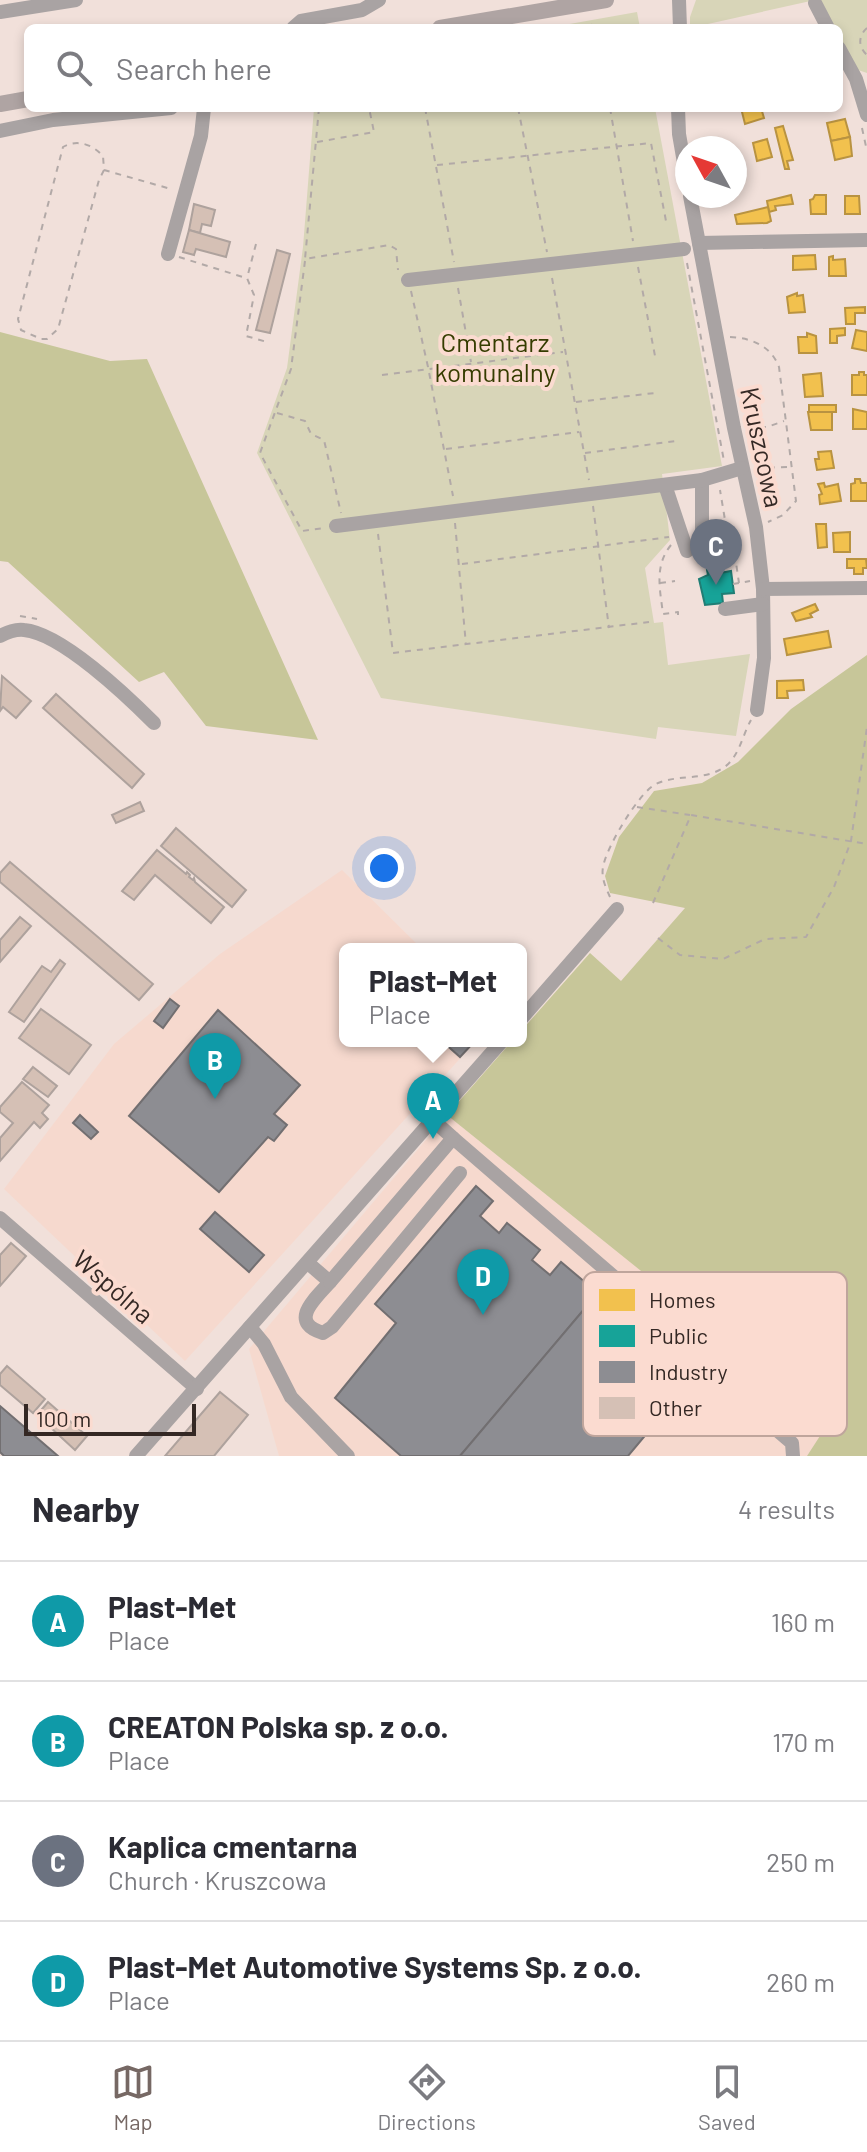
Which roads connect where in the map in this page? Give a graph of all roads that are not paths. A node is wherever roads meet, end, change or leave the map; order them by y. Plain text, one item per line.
1 (76, 0) edge
2 (379, 0) edge
3 (606, 0) edge
4 (679, 0) edge
5 (815, 3) dead end
6 (0, 12) edge
7 (298, 24) edge
8 (464, 24) edge
9 (680, 24) edge
10 (826, 24) edge
11 (843, 53) edge
12 (862, 79) edge
13 (24, 100) edge
14 (0, 104) edge
15 (132, 112) edge
16 (204, 112) edge
17 (678, 112) edge
18 (867, 115) edge
19 (0, 131) edge
20 (679, 136) edge
21 (692, 208) edge
22 (867, 240) edge
23 (699, 243) junction
24 (684, 249) road end
25 (168, 254) road end
26 (408, 280) road end
27 (742, 468) junction
28 (702, 480) junction
29 (665, 485) junction
30 (340, 525) road end
31 (702, 545) dead end
32 (687, 551) dead end
33 (867, 588) edge
34 (763, 596) junction
35 (725, 609) dead end
36 (0, 636) edge
37 (763, 636) junction
38 (748, 639) dead end
39 (757, 710) road end
40 (154, 723) dead end
41 (617, 909) road end
42 (527, 1012) edge
43 (497, 1047) edge
44 (433, 1120) junction
45 (453, 1138) junction
46 (460, 1173) dead end
47 (0, 1218) edge
48 (308, 1263) junction
49 (608, 1272) edge
50 (330, 1282) junction
51 (250, 1327) junction
52 (197, 1389) junction
53 (784, 1436) edge
54 (136, 1456) edge
55 (348, 1456) edge
56 (793, 1456) edge

1 - 6 street
2 - 7 street
3 - 8 main road
4 - 9 street
5 - 10 street
11 - 12 street
12 - 18 street
13 - 14 main road
15 - 19 street
16 - 25 street
17 - 20 street
21 - 23 street, Kruszcowa
22 - 23 street
23 - 27 street, Kruszcowa
24 - 26 street
27 - 28 street
27 - 34 street, Kruszcowa
28 - 29 street
28 - 31 street
29 - 30 street
29 - 32 street
33 - 34 street
34 - 35 street
34 - 37 street, Kruszcowa
36 - 40 street
37 - 38 street
37 - 39 street, Kruszcowa
41 - 42 street
43 - 44 street
44 - 45 street
44 - 48 street
45 - 49 street
45 - 50 street
46 - 50 street
47 - 52 street, Wspólna
48 - 50 street
48 - 51 street
51 - 52 street
51 - 55 street
52 - 54 street
53 - 56 street

